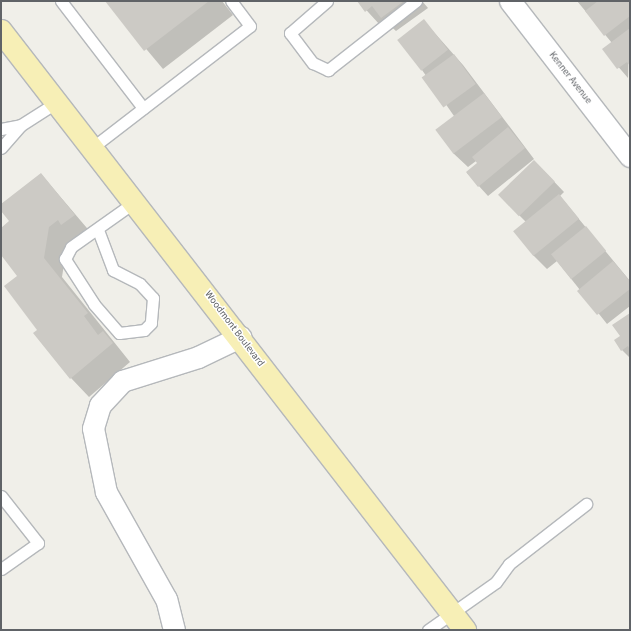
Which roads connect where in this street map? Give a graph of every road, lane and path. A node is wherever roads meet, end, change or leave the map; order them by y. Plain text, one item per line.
1 (61, 1) edge
2 (231, 1) edge
3 (328, 1) edge
4 (416, 1) edge
5 (510, 1) edge
6 (1, 31) edge
7 (57, 102) junction
8 (143, 108) junction
9 (22, 125) junction
10 (1, 129) edge
11 (93, 147) junction
12 (1, 148) edge
13 (630, 156) edge
14 (136, 201) junction
15 (98, 230) junction
16 (240, 337) junction
17 (1, 496) edge
18 (586, 504) dead end
19 (1, 569) edge
20 (459, 622) edge
21 (174, 630) edge
22 (428, 630) edge

1 - 8 lane
2 - 8 lane
3 - 4 lane
5 - 13 street, Kenner Avenue
6 - 7 main road, Woodmont Boulevard
7 - 9 lane
7 - 11 main road, Woodmont Boulevard
8 - 11 lane
9 - 10 lane
9 - 12 lane
11 - 14 main road, Woodmont Boulevard
14 - 15 lane
14 - 16 main road, Woodmont Boulevard
15 - 15 lane
16 - 20 main road, Woodmont Boulevard
16 - 21 street
17 - 19 lane
18 - 20 lane
20 - 22 lane

